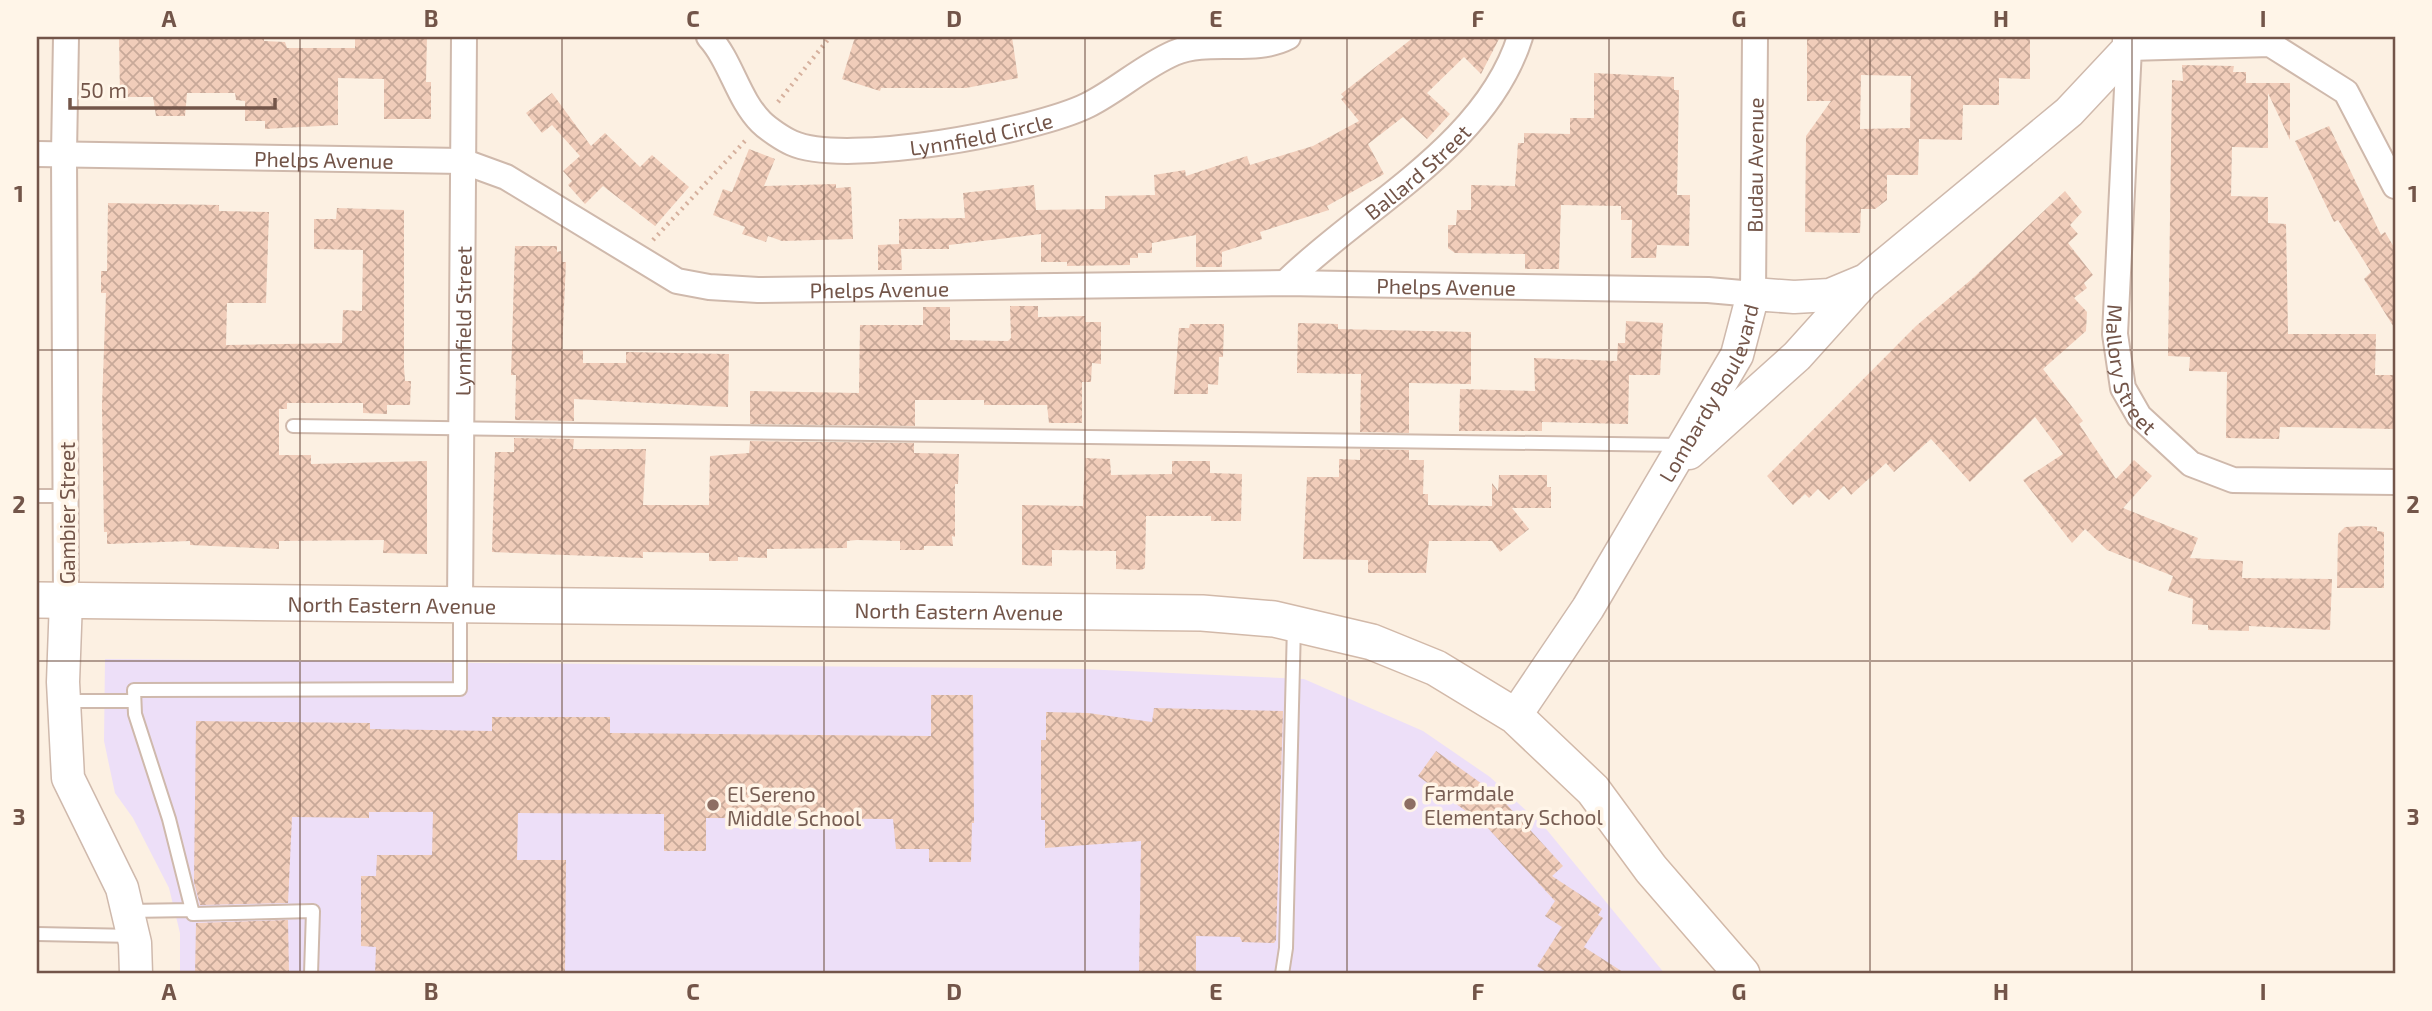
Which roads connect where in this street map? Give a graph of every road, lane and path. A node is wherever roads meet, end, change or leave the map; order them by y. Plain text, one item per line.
1 (66, 37) edge
2 (464, 37) edge
3 (709, 37) edge
4 (830, 37) edge
5 (1288, 37) edge
6 (1520, 37) edge
7 (1755, 37) edge
8 (2129, 42) edge
9 (761, 122) junction
10 (37, 154) edge
11 (64, 154) junction
12 (462, 161) junction
13 (2395, 186) edge
14 (636, 258) junction
15 (1866, 280) junction
16 (1284, 282) junction
17 (1753, 295) junction
18 (293, 426) dead end
19 (460, 427) junction
20 (1684, 444) junction
21 (1668, 472) junction
22 (2395, 482) edge
23 (37, 496) edge
24 (65, 496) junction
25 (51, 600) edge
26 (460, 606) junction
27 (1294, 623) junction
28 (134, 696) junction
29 (64, 701) junction
30 (1515, 716) junction
31 (192, 910) junction
32 (131, 923) junction
33 (37, 934) edge
34 (136, 974) edge
35 (311, 974) edge
36 (1282, 974) edge
37 (1742, 974) edge

1 - 11 street, Gambier Street
2 - 12 street, Lynnfield Street
3 - 9 street, Lynnfield Circle
4 - 9 path
5 - 9 street, Lynnfield Circle
6 - 16 street, Ballard Street
7 - 17 street, Budau Avenue
8 - 13 street
8 - 15 street, Lombardy Boulevard
8 - 22 street, Mallory Street
9 - 14 path
10 - 11 street, Phelps Avenue
11 - 12 street, Phelps Avenue
11 - 24 street, Gambier Street
12 - 14 street, Phelps Avenue
12 - 19 street, Lynnfield Street
14 - 16 street, Phelps Avenue
15 - 17 street, Lombardy Boulevard
15 - 21 street
16 - 17 street, Phelps Avenue
17 - 20 street, Lombardy Boulevard
18 - 19 lane
19 - 20 lane
19 - 26 street, Lynnfield Street
20 - 21 street, Lombardy Boulevard
21 - 30 street, Lombardy Boulevard
23 - 24 lane
24 - 25 street, Gambier Street
25 - 26 main road, North Eastern Avenue
25 - 29 street, Gambier Street
26 - 27 main road, North Eastern Avenue
26 - 28 lane
27 - 30 main road, North Eastern Avenue
27 - 36 lane
28 - 29 lane
28 - 31 lane
29 - 32 street, Gambier Street
30 - 37 main road, North Eastern Avenue
31 - 32 lane
31 - 35 lane
32 - 33 lane
32 - 34 street, Gambier Street

